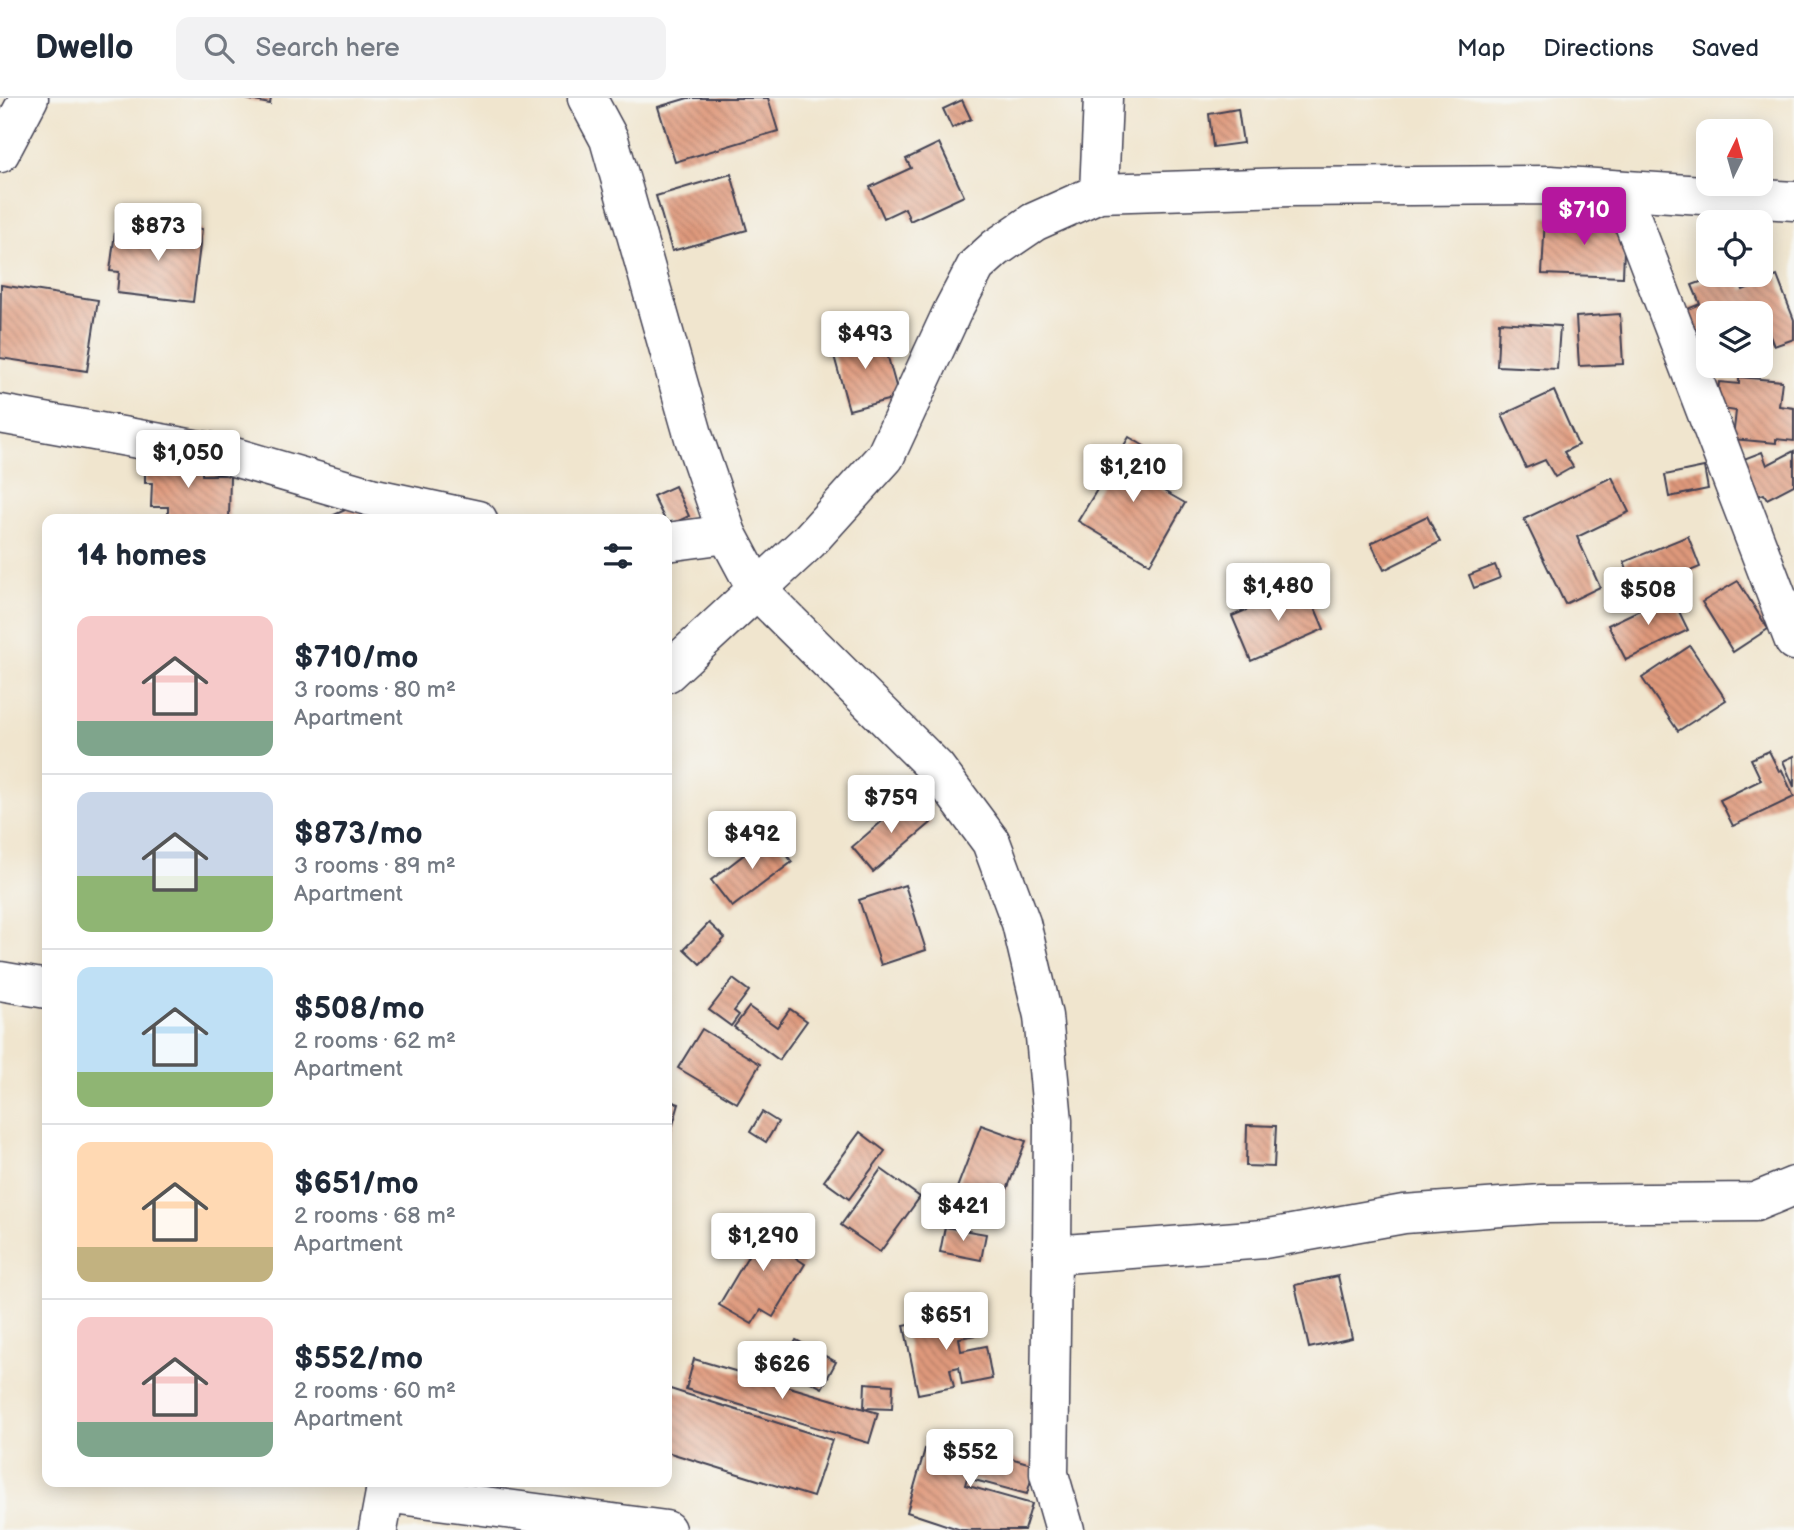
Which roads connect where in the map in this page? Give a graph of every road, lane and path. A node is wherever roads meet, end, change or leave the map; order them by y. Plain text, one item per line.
1 (29, 98) edge
2 (587, 98) edge
3 (1103, 98) edge
4 (0, 153) edge
5 (1621, 190) junction
6 (1099, 193) junction
7 (1794, 201) edge
8 (0, 414) edge
9 (450, 514) edge
10 (727, 534) junction
11 (672, 541) edge
12 (757, 590) junction
13 (1794, 641) edge
14 (672, 668) edge
15 (0, 981) edge
16 (42, 988) edge
17 (1794, 1186) edge
18 (1052, 1255) junction
19 (386, 1488) edge
20 (378, 1530) edge
21 (666, 1530) edge
22 (1065, 1530) edge

1 - 4 street
2 - 10 street
3 - 6 street
5 - 6 street
5 - 7 street
5 - 13 street
6 - 12 street
8 - 9 street
10 - 11 street
10 - 12 street
12 - 14 street
12 - 18 street
15 - 16 street
17 - 18 street
18 - 22 street
19 - 20 street
19 - 21 street

